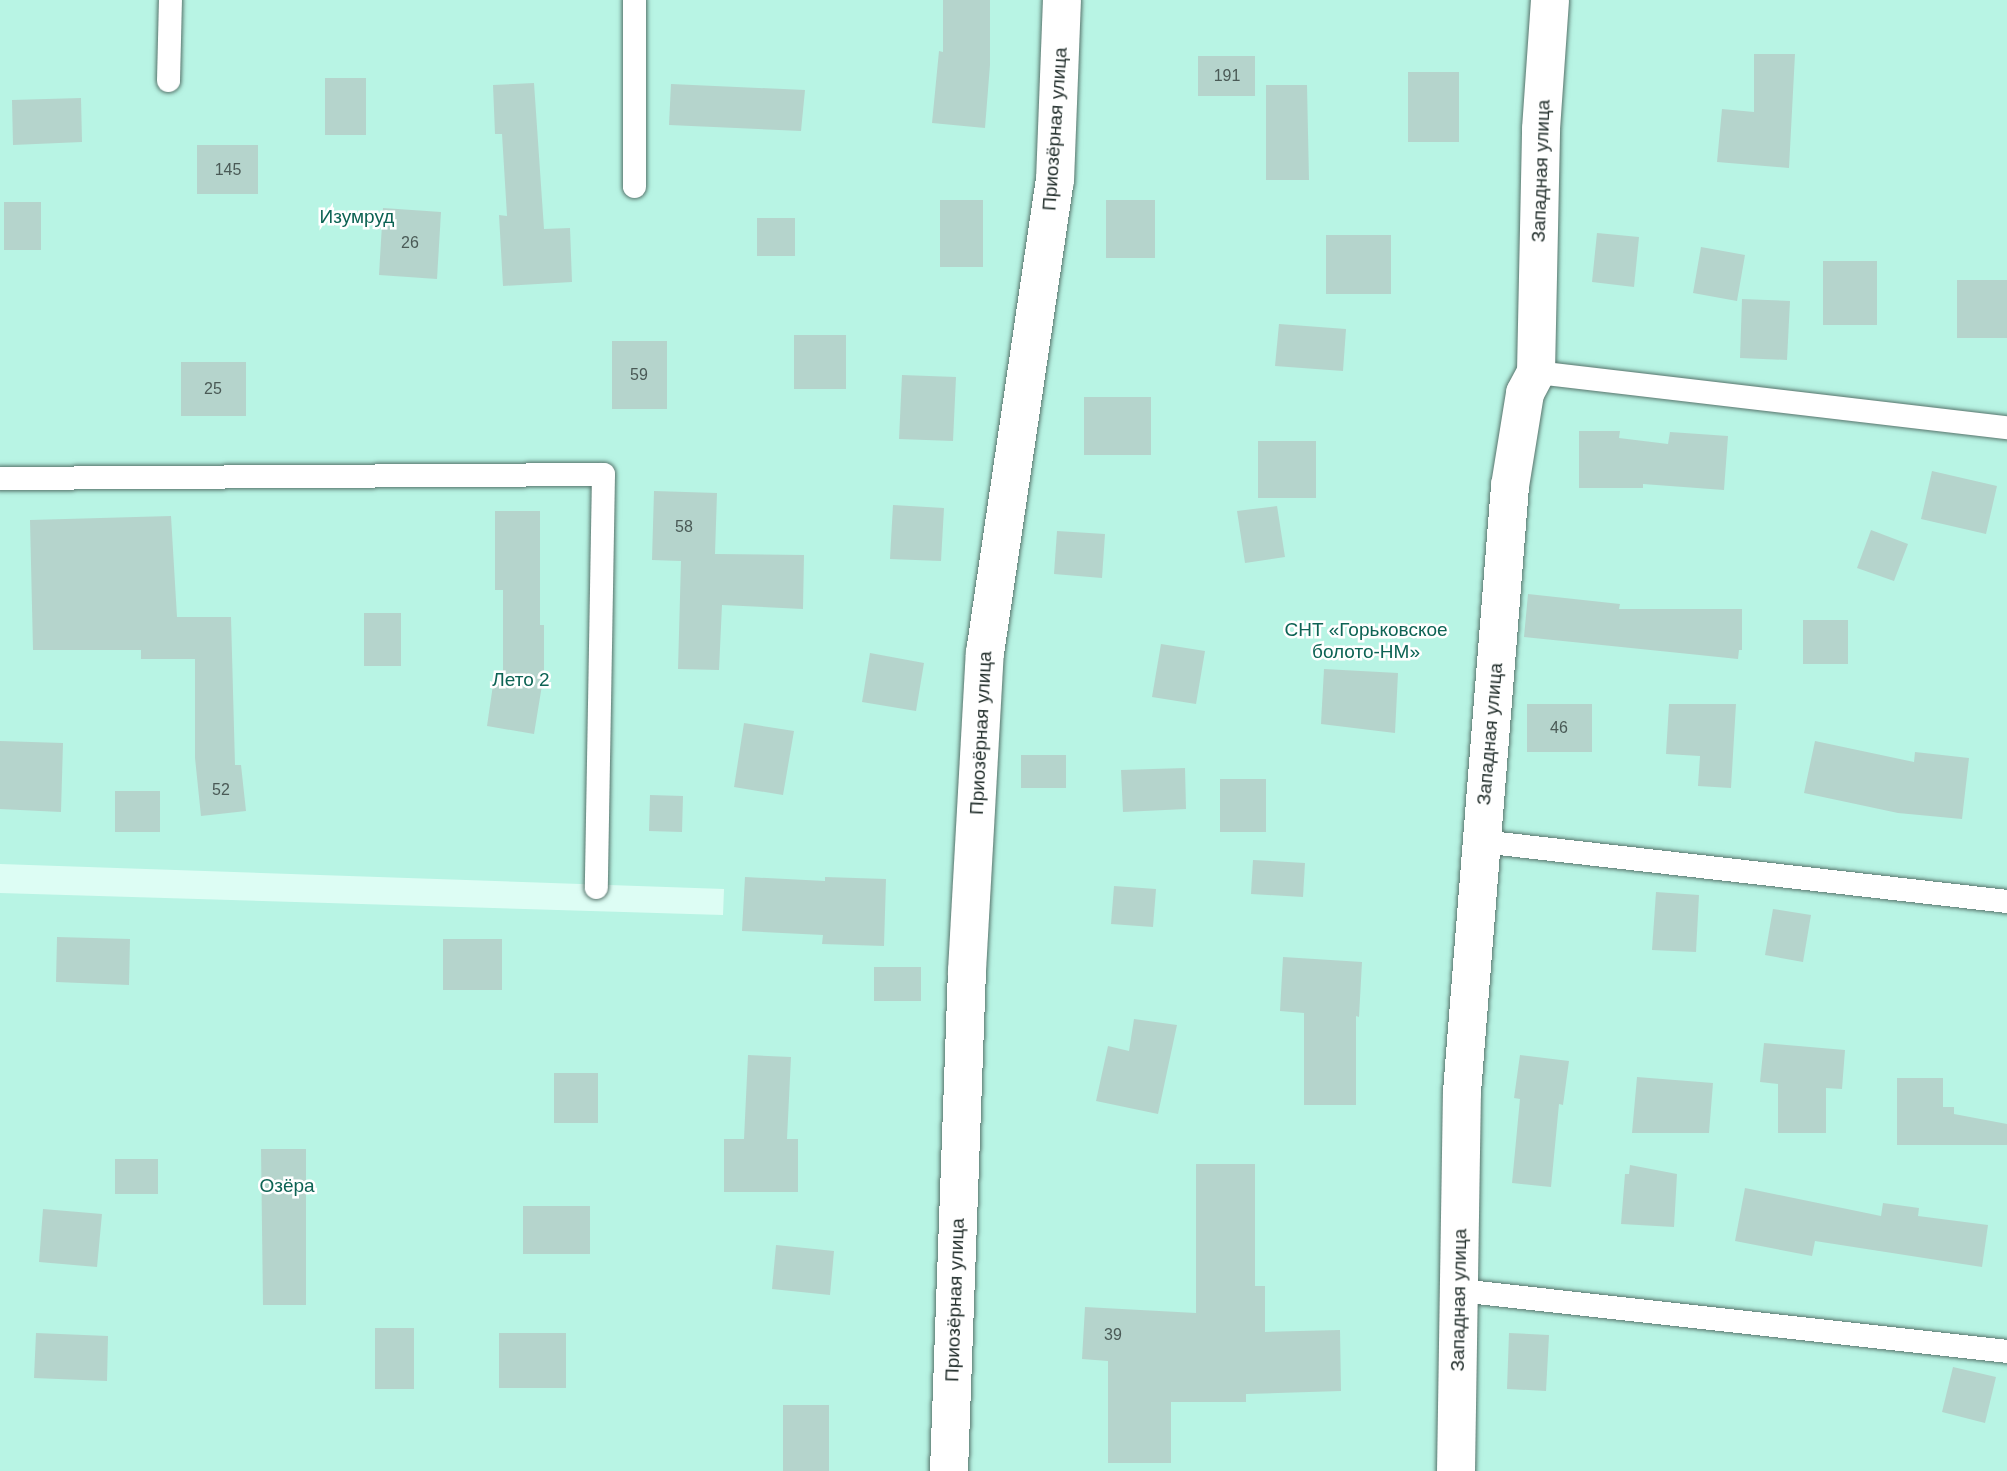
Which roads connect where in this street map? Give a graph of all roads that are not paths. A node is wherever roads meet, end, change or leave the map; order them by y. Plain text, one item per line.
1 (170, 0) edge
2 (634, 0) edge
3 (1062, 0) edge
4 (1549, 0) edge
5 (169, 80) dead end
6 (634, 186) dead end
7 (1536, 372) junction
8 (2007, 427) edge
9 (0, 478) edge
10 (1481, 841) junction
11 (596, 887) dead end
12 (2007, 901) edge
13 (1459, 1290) junction
14 (2007, 1351) edge
15 (949, 1471) edge
16 (1456, 1471) edge

1 - 5 lane
2 - 6 lane
3 - 15 street, Приозёрная улица
4 - 7 street, Западная улица
7 - 8 lane
7 - 10 street, Западная улица
9 - 11 lane
10 - 12 lane
10 - 13 street, Западная улица
13 - 14 lane
13 - 16 street, Западная улица

